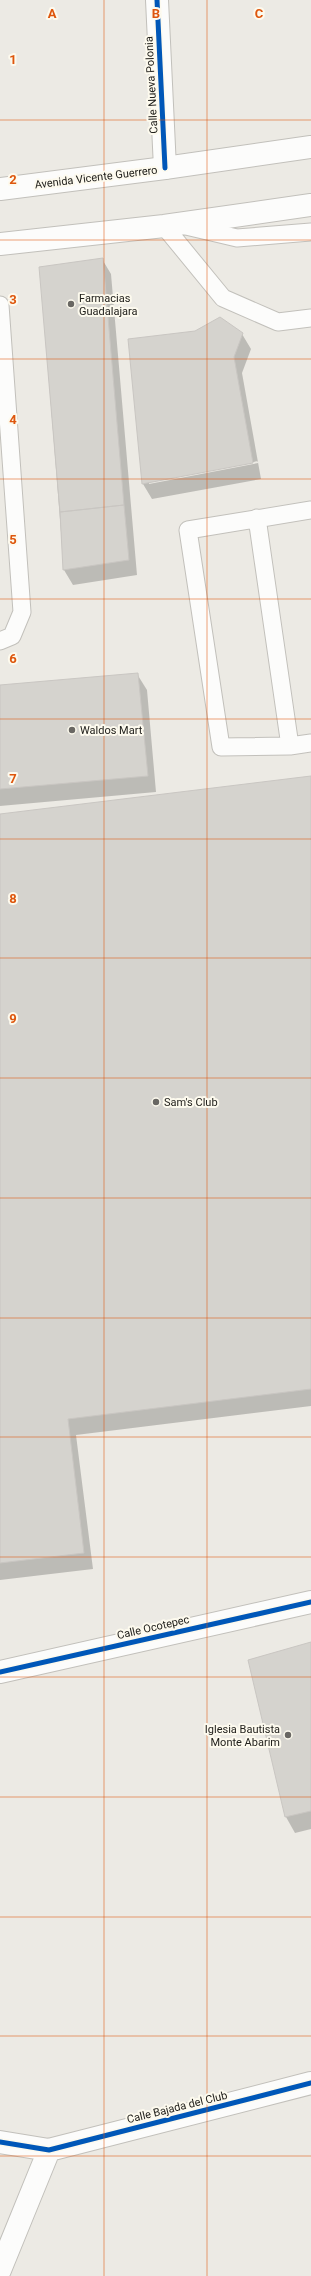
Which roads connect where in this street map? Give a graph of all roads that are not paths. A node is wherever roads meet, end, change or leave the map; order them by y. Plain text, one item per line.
1 (157, 0) edge
2 (311, 147) edge
3 (165, 168) junction
4 (0, 189) edge
5 (311, 205) edge
6 (171, 225) junction
7 (311, 232) edge
8 (0, 244) edge
9 (0, 305) edge
10 (311, 318) edge
11 (3, 381) edge
12 (311, 510) edge
13 (256, 518) junction
14 (0, 641) edge
15 (311, 742) edge
16 (290, 746) junction
17 (311, 1602) edge
18 (0, 1672) edge
19 (311, 2083) edge
20 (0, 2142) edge
21 (49, 2150) junction
22 (0, 2270) edge

1 - 3 street, Calle Nueva Polonia
2 - 3 street, Avenida Vicente Guerrero
3 - 4 street, Avenida Vicente Guerrero
5 - 6 street
6 - 7 lane
6 - 8 street
6 - 10 lane
9 - 11 lane
11 - 14 lane
12 - 13 lane
13 - 16 lane
13 - 16 lane
15 - 16 lane
17 - 18 street, Calle Ocotepec
19 - 21 street, Calle Bajada del Club
20 - 21 street
21 - 22 street

